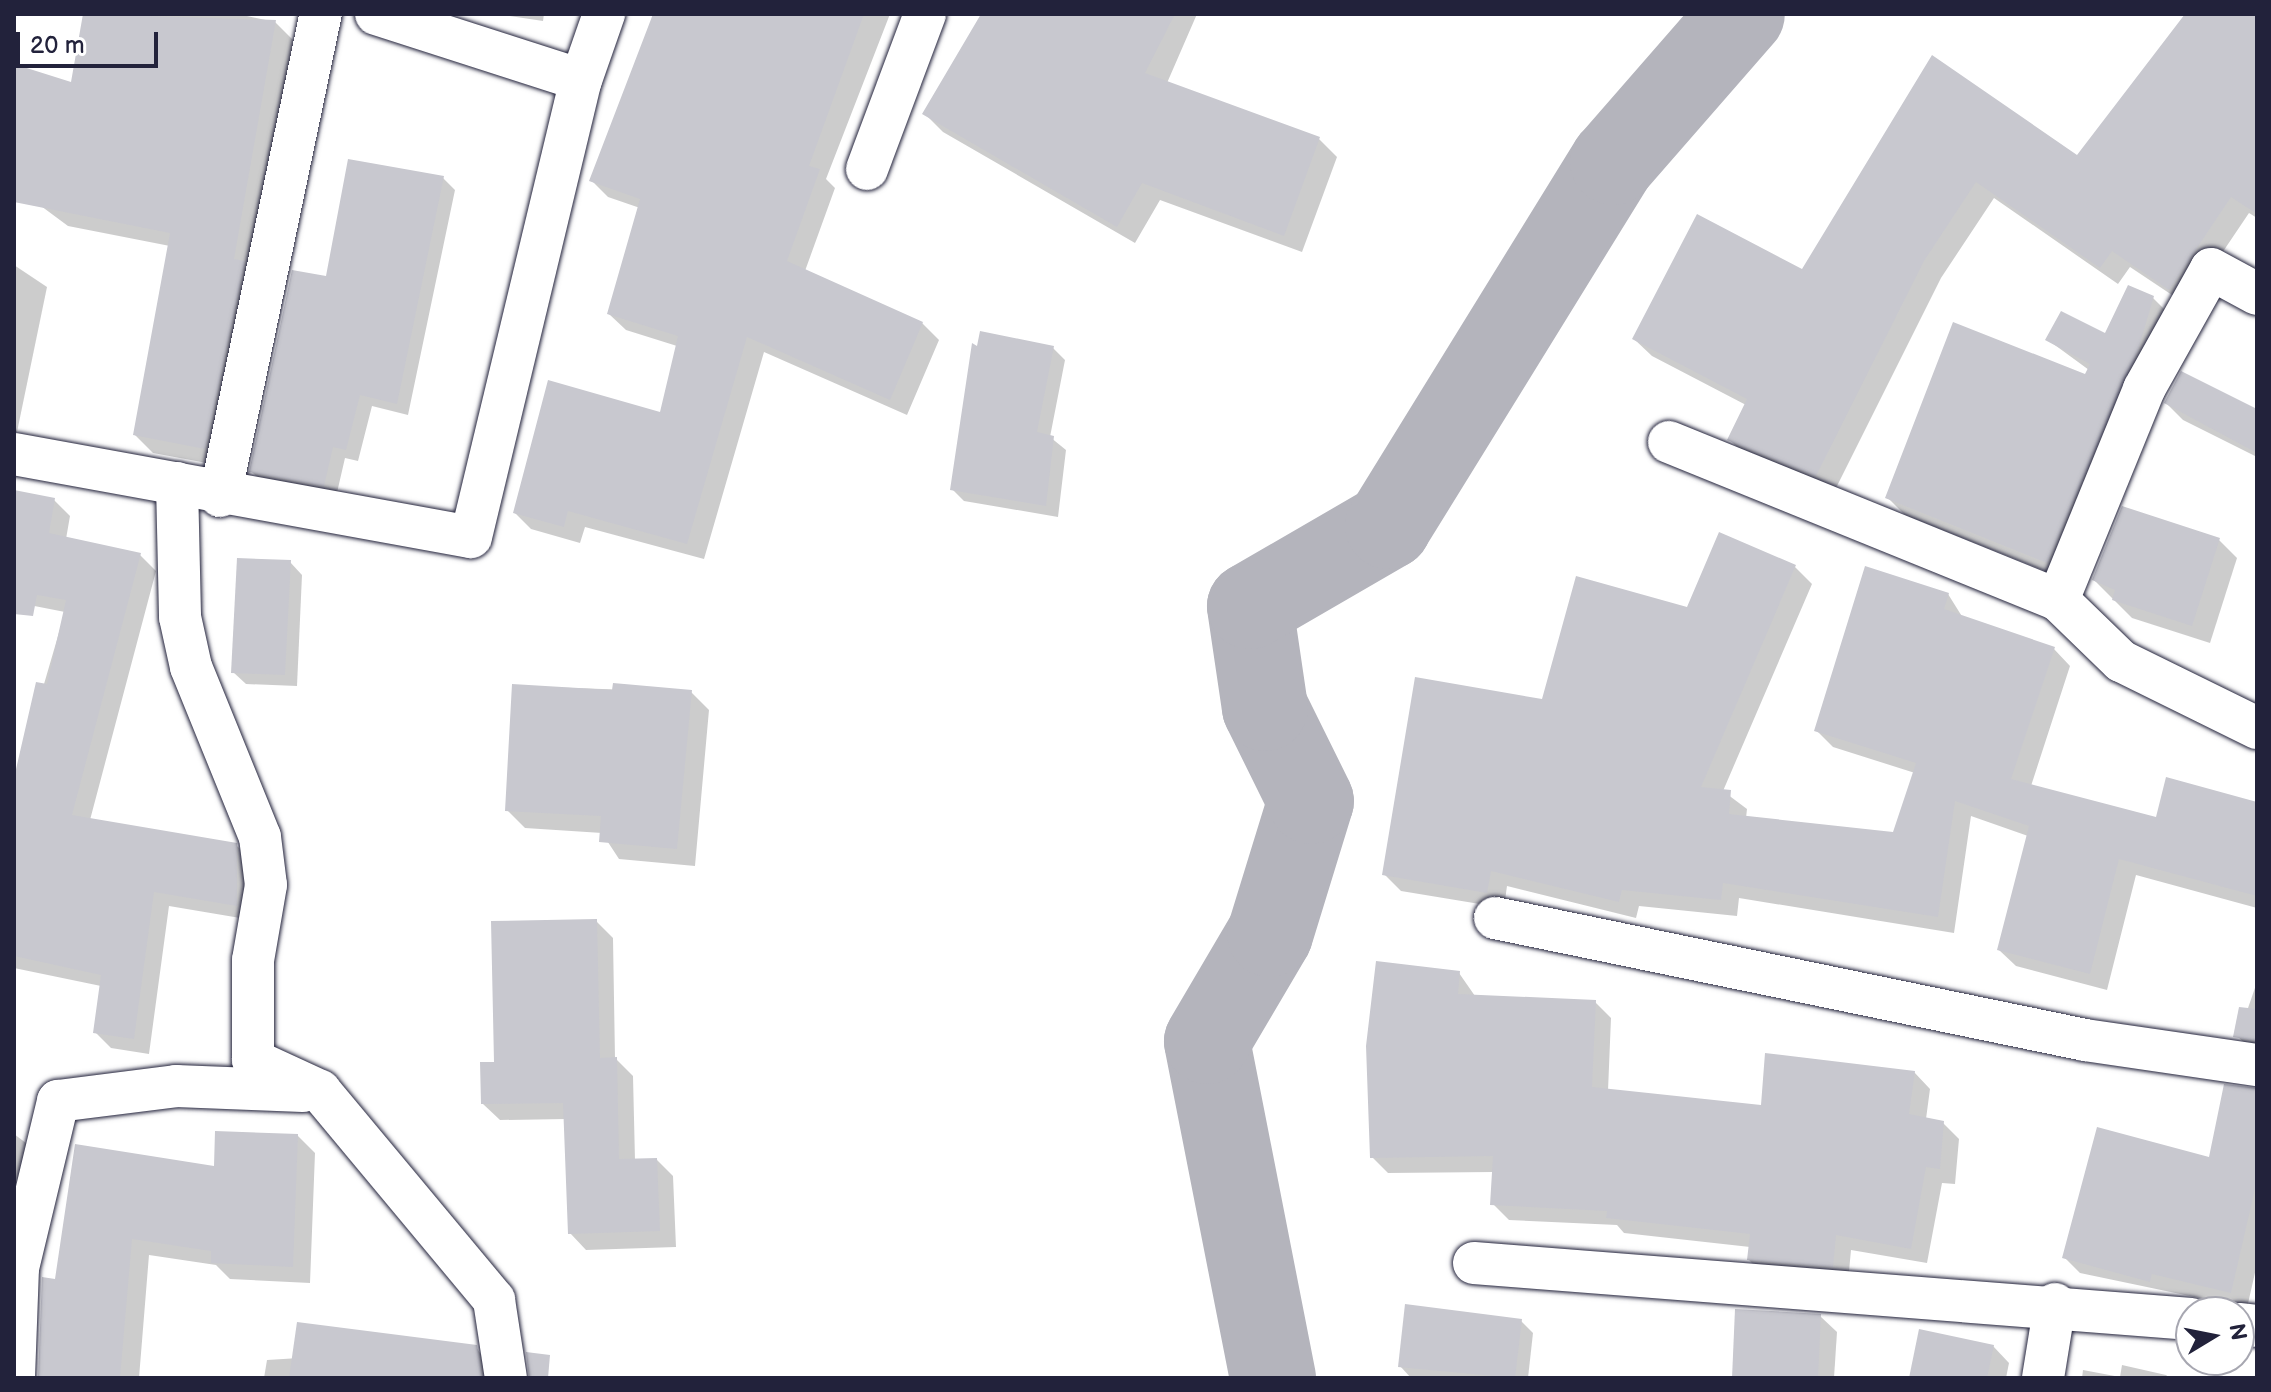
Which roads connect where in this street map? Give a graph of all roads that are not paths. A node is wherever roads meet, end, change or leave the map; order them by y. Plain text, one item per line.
1 (321, 14) edge
2 (376, 14) edge
3 (604, 14) edge
4 (925, 14) edge
5 (581, 80) junction
6 (867, 169) dead end
7 (2257, 294) edge
8 (1669, 442) dead end
9 (14, 454) edge
10 (177, 483) junction
11 (220, 496) junction
12 (2058, 600) junction
13 (2257, 728) edge
14 (1495, 918) dead end
15 (2257, 1065) edge
16 (320, 1091) junction
17 (1474, 1263) dead end
18 (16, 1268) edge
19 (2055, 1304) junction
20 (2175, 1317) edge
21 (14, 1377) edge
22 (506, 1378) edge
23 (2043, 1378) edge

1 - 11 street
2 - 5 street
3 - 5 street
4 - 6 street
5 - 11 street
7 - 12 street
8 - 12 street
9 - 10 street
10 - 11 street
10 - 16 street
12 - 13 street
14 - 15 street
16 - 18 street
16 - 22 street
17 - 19 street
18 - 21 street
19 - 20 street
19 - 23 street

